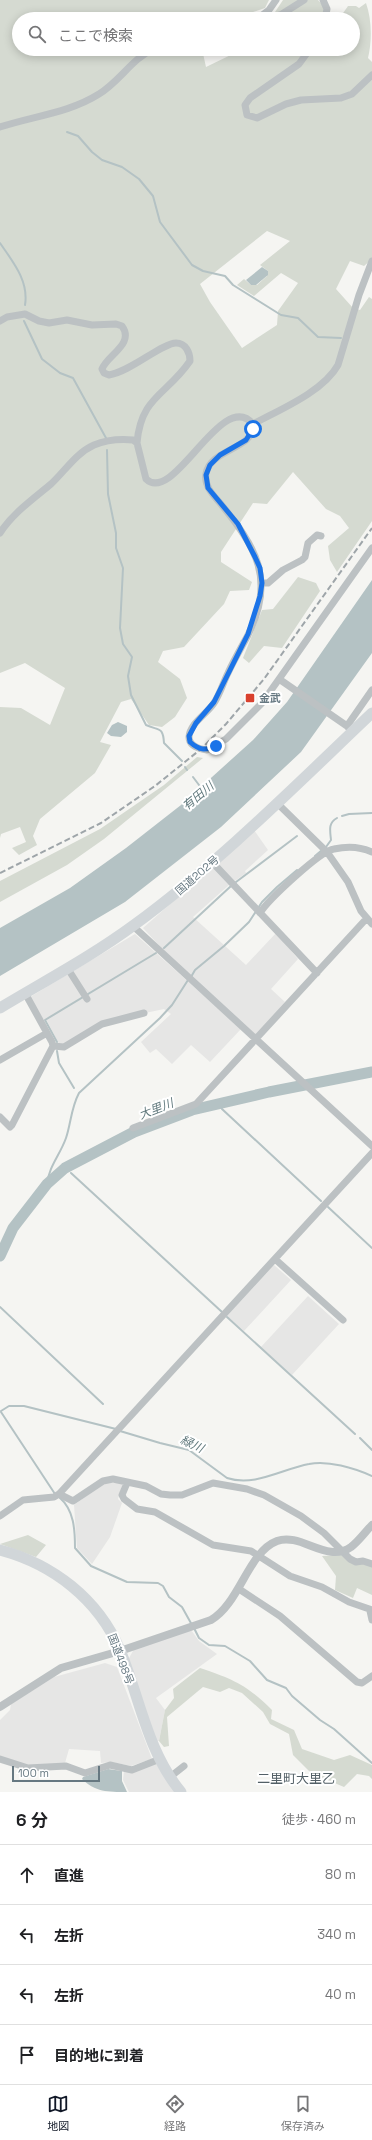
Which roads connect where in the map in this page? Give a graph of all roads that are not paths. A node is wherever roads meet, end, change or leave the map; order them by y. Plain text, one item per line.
1 (276, 0) edge
2 (304, 0) edge
3 (323, 0) edge
4 (266, 12) edge
5 (285, 12) edge
6 (327, 12) edge
7 (143, 56) edge
8 (305, 56) edge
9 (372, 75) edge
10 (0, 127) edge
11 (372, 261) edge
12 (0, 321) edge
13 (252, 424) junction
14 (137, 443) junction
15 (0, 533) edge
16 (321, 536) dead end
17 (372, 548) edge
18 (262, 583) junction
19 (279, 680) junction
20 (372, 690) edge
21 (371, 717) edge
22 (349, 729) junction
23 (276, 803) junction
24 (325, 850) junction
25 (372, 852) edge
26 (212, 862) junction
27 (260, 913) junction
28 (370, 921) edge
29 (133, 926) junction
30 (68, 969) junction
31 (316, 973) junction
32 (25, 993) junction
33 (85, 997) dead end
34 (0, 1008) edge
35 (144, 1013) dead end
36 (47, 1033) junction
37 (256, 1039) junction
38 (53, 1046) junction
39 (0, 1060) edge
40 (0, 1117) edge
41 (133, 1128) dead end
42 (372, 1146) edge
43 (372, 1153) edge
44 (275, 1259) junction
45 (343, 1320) dead end
46 (127, 1483) junction
47 (56, 1496) junction
48 (0, 1516) edge
49 (372, 1525) edge
50 (0, 1550) edge
51 (343, 1551) junction
52 (258, 1557) junction
53 (372, 1564) edge
54 (239, 1589) junction
55 (371, 1610) edge
56 (372, 1620) edge
57 (120, 1651) junction
58 (372, 1676) edge
59 (0, 1707) edge
60 (0, 1759) edge
61 (160, 1759) junction
62 (184, 1766) dead end
63 (170, 1777) junction
64 (182, 1792) edge

1 - 4 street
2 - 5 street
3 - 6 street
7 - 10 street
8 - 9 street
11 - 13 street
12 - 14 street
13 - 14 street
13 - 18 street
14 - 15 street
16 - 18 street
17 - 19 street
18 - 19 street
19 - 22 street
20 - 22 street
21 - 22 highway, 国道202号
22 - 23 highway, 国道202号
23 - 24 street
23 - 26 highway, 国道202号
24 - 25 street
24 - 27 street
24 - 28 street
26 - 27 street
26 - 29 highway, 国道202号
27 - 31 street
28 - 31 street
29 - 30 highway, 国道202号
29 - 37 street
30 - 32 highway, 国道202号
30 - 33 street
31 - 37 street
32 - 34 highway, 国道202号
32 - 36 street
35 - 38 street
36 - 38 street
36 - 39 street
37 - 41 street
37 - 42 street
38 - 40 street
43 - 44 street
44 - 45 street
44 - 47 street
46 - 47 street
46 - 51 street
46 - 52 street
47 - 48 street
49 - 51 street
50 - 57 highway, 国道498号
51 - 52 street
51 - 53 street
52 - 54 street
52 - 55 street
54 - 57 street
54 - 58 street
55 - 56 street
57 - 59 street
57 - 61 highway, 国道498号
60 - 61 street
61 - 63 highway, 国道498号
62 - 63 street
63 - 64 highway, 国道498号

